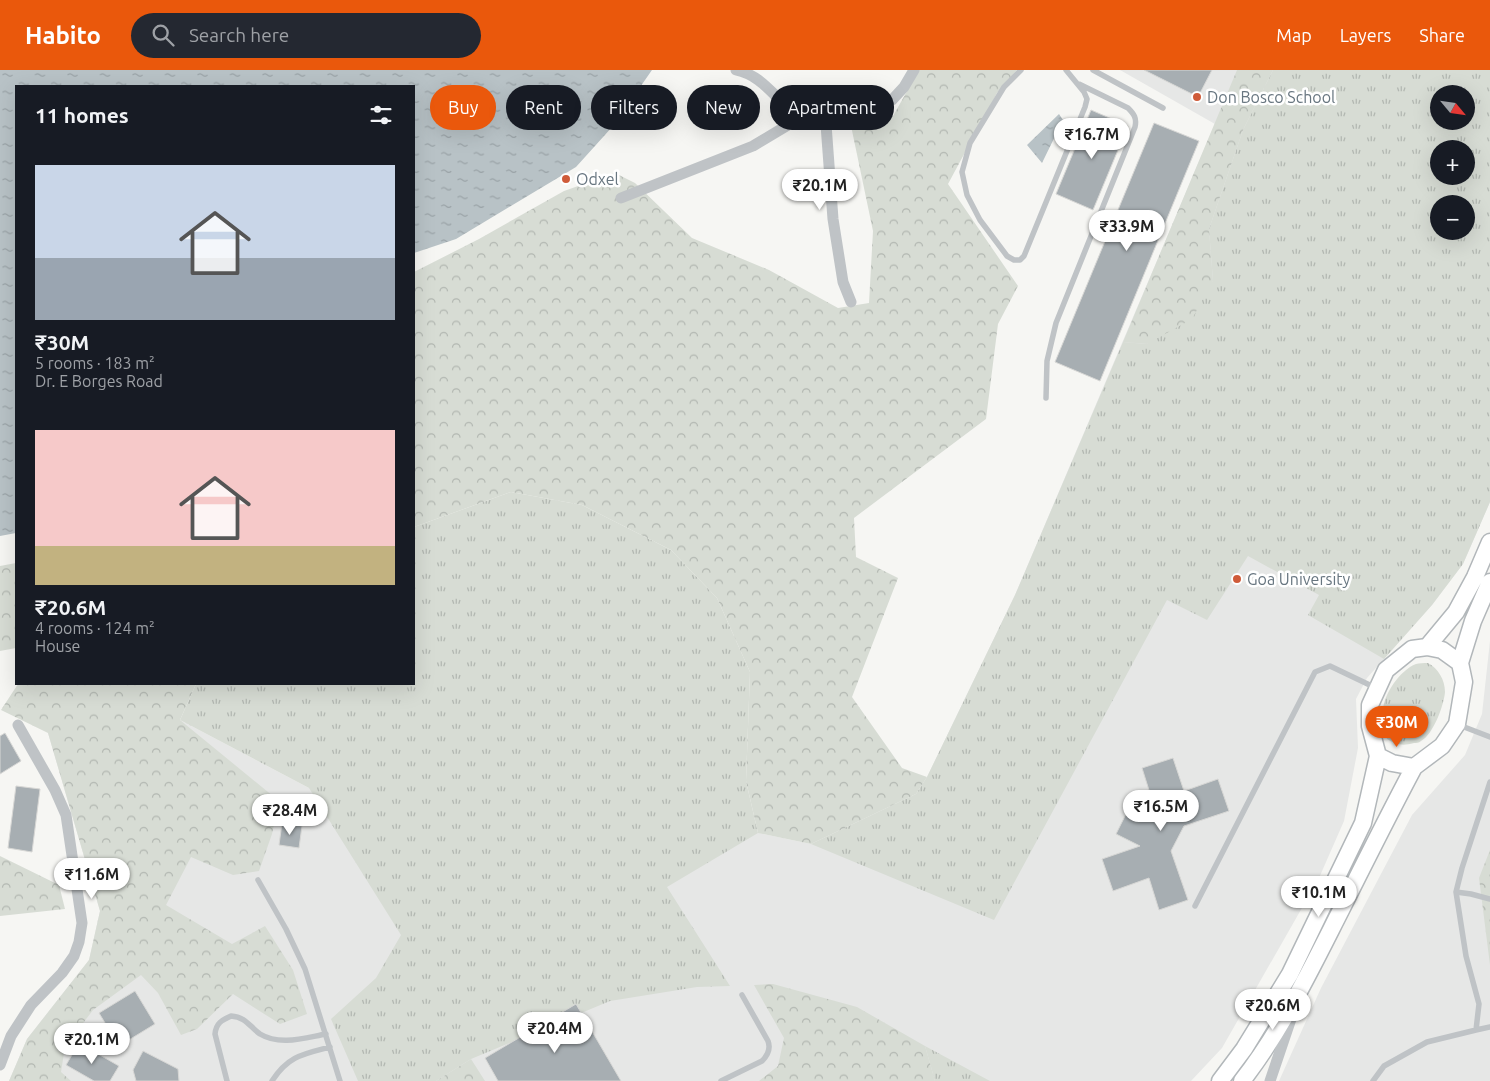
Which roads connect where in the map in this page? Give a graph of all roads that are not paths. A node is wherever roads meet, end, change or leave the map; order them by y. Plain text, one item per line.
1 (736, 70) edge
2 (914, 70) edge
3 (1021, 70) edge
4 (1066, 70) edge
5 (1093, 70) edge
6 (1075, 81) junction
7 (770, 90) edge
8 (894, 98) edge
9 (1163, 108) dead end
10 (780, 130) edge
11 (826, 130) edge
12 (620, 198) dead end
13 (851, 302) dead end
14 (1046, 398) dead end
15 (1490, 542) edge
16 (1490, 582) edge
17 (1427, 647) junction
18 (1460, 663) junction
19 (1378, 689) junction
20 (1457, 724) junction
21 (18, 725) dead end
22 (1490, 737) edge
23 (1378, 756) junction
24 (1414, 767) junction
25 (1490, 782) edge
26 (258, 880) dead end
27 (1456, 892) junction
28 (1490, 899) edge
29 (1195, 906) dead end
30 (1301, 990) junction
31 (742, 995) dead end
32 (1490, 1027) edge
33 (1476, 1030) junction
34 (326, 1034) junction
35 (330, 1047) junction
36 (0, 1065) edge
37 (227, 1081) edge
38 (272, 1081) edge
39 (340, 1081) edge
40 (721, 1081) edge
41 (1220, 1081) edge
42 (1242, 1081) edge
43 (1270, 1081) edge
44 (1372, 1081) edge

1 - 7 street
2 - 8 street
3 - 6 lane
4 - 6 lane
5 - 9 lane
6 - 14 lane
10 - 12 street
11 - 13 street
15 - 17 main road
16 - 18 main road
17 - 18 main road
17 - 19 main road
18 - 20 main road
19 - 23 main road
19 - 29 lane
20 - 22 lane
20 - 24 main road
21 - 36 street
23 - 24 main road
23 - 41 main road
24 - 30 main road
25 - 27 lane
26 - 34 lane
27 - 28 lane
27 - 33 lane
30 - 42 main road
30 - 43 street
31 - 40 lane
32 - 33 lane
33 - 44 lane
34 - 35 lane
34 - 37 lane
35 - 38 lane
35 - 39 lane

